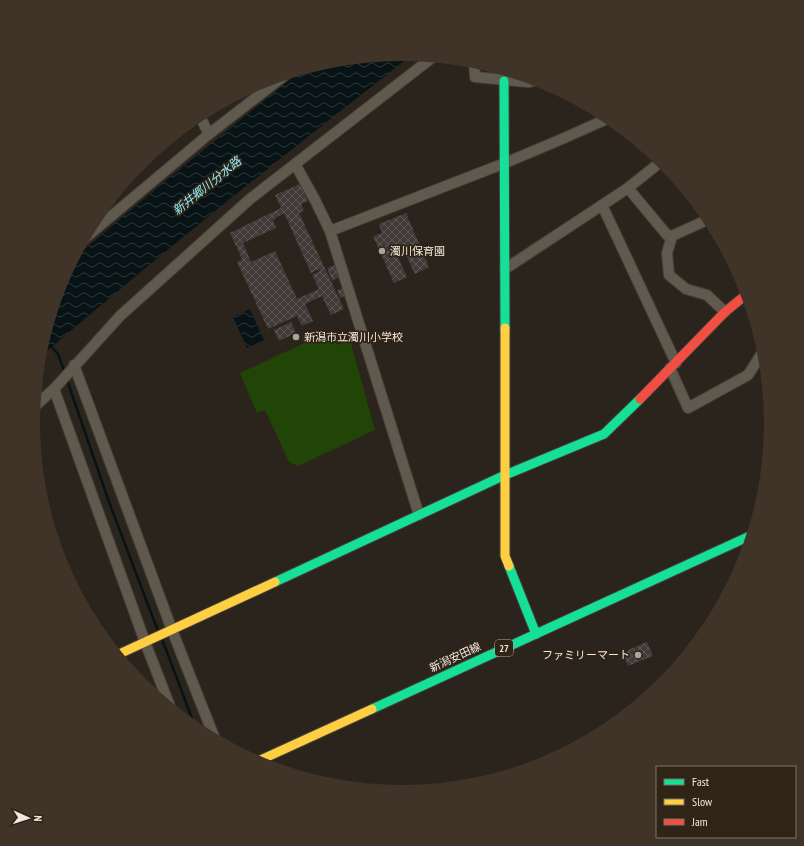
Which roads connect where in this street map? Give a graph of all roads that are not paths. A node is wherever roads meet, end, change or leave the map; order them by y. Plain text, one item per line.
1 (426, 62) edge
2 (474, 68) edge
3 (504, 81) junction
4 (523, 82) edge
5 (271, 86) edge
6 (202, 121) edge
7 (602, 121) edge
8 (209, 134) junction
9 (505, 163) junction
10 (295, 164) junction
11 (656, 165) edge
12 (628, 188) junction
13 (602, 205) junction
14 (703, 222) edge
15 (99, 225) edge
16 (330, 231) junction
17 (672, 236) junction
18 (505, 269) junction
19 (742, 298) edge
20 (725, 312) junction
21 (758, 359) edge
22 (74, 365) junction
23 (673, 366) junction
24 (54, 389) junction
25 (41, 401) edge
26 (505, 476) junction
27 (420, 515) junction
28 (745, 538) edge
29 (170, 631) junction
30 (536, 634) junction
31 (148, 640) junction
32 (122, 652) edge
33 (168, 699) edge
34 (212, 731) edge
35 (265, 758) edge

1 - 10 street
2 - 3 street
3 - 4 street
3 - 9 street
5 - 8 street
6 - 8 street
7 - 9 street
8 - 15 street
9 - 16 street
9 - 18 street
10 - 16 street
10 - 22 street
11 - 12 street
12 - 13 street
12 - 17 street
13 - 18 street
13 - 23 street
14 - 17 street
16 - 27 street
17 - 20 street
18 - 26 street
19 - 20 street
20 - 23 street
21 - 23 street
22 - 24 street
22 - 29 street
23 - 26 street
24 - 25 street
24 - 31 street
26 - 27 street
26 - 30 street
27 - 29 street
28 - 30 street, 新潟安田線 / 27
29 - 31 street
29 - 34 street
30 - 35 street, 新潟安田線 / 27
31 - 32 street
31 - 33 street

